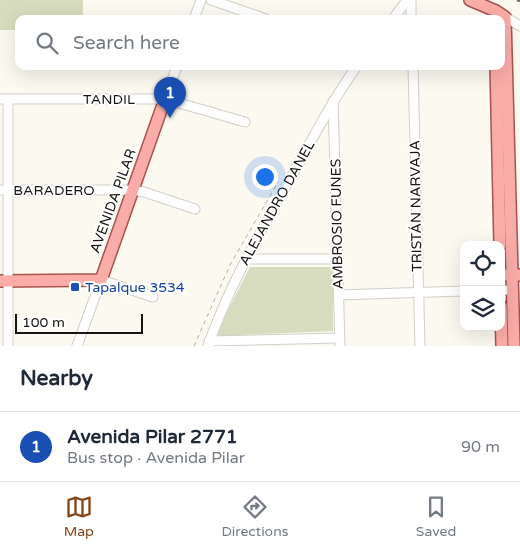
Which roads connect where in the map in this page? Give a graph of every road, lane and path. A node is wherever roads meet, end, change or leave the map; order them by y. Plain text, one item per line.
1 (201, 0) edge
2 (211, 0) edge
3 (409, 0) edge
4 (476, 1) edge
5 (195, 15) edge
6 (254, 15) edge
7 (396, 15) edge
8 (411, 15) edge
9 (497, 15) edge
10 (505, 19) edge
11 (520, 26) edge
12 (176, 70) edge
13 (354, 70) edge
14 (413, 70) edge
15 (496, 70) edge
16 (503, 70) edge
17 (4, 99) edge
18 (165, 99) junction
19 (333, 101) junction
20 (245, 122) dead end
21 (4, 190) edge
22 (133, 190) junction
23 (195, 210) dead end
24 (515, 212) edge
25 (500, 241) edge
26 (337, 258) junction
27 (246, 259) junction
28 (511, 275) edge
29 (100, 280) junction
30 (4, 281) edge
31 (507, 290) edge
32 (460, 291) edge
33 (418, 292) junction
34 (338, 294) junction
35 (152, 297) dead end
36 (502, 331) edge
37 (340, 342) edge
38 (208, 343) edge
39 (264, 343) edge
40 (8, 346) edge
41 (77, 346) edge
42 (420, 346) edge
43 (502, 346) edge
44 (514, 346) edge

1 - 5 street
2 - 6 street
3 - 7 street
3 - 8 street
4 - 9 main road
10 - 11 street
12 - 18 street, AVENIDA PILAR
13 - 19 street, ALEJANDRO DANEL
14 - 33 street, TRISTÁN NARVAJA
15 - 25 main road
16 - 24 main road
17 - 18 street, TANDIL
17 - 21 street
18 - 20 street, TANDIL
18 - 22 main road, AVENIDA PILAR
19 - 26 street, AMBROSIO FUNES
19 - 27 street, ALEJANDRO DANEL
21 - 22 street, BARADERO
21 - 30 street
22 - 23 street, BARADERO
22 - 29 main road, AVENIDA PILAR
24 - 28 main road
26 - 27 street
26 - 34 street, AMBROSIO FUNES
27 - 38 street, ALEJANDRO DANEL
28 - 31 main road
29 - 30 main road
29 - 35 street
29 - 41 street, AVENIDA PILAR
30 - 40 street
31 - 44 main road
32 - 33 street
33 - 34 street
33 - 42 street, TRISTÁN NARVAJA
34 - 37 street, AMBROSIO FUNES
36 - 43 main road
37 - 39 street
38 - 39 street

